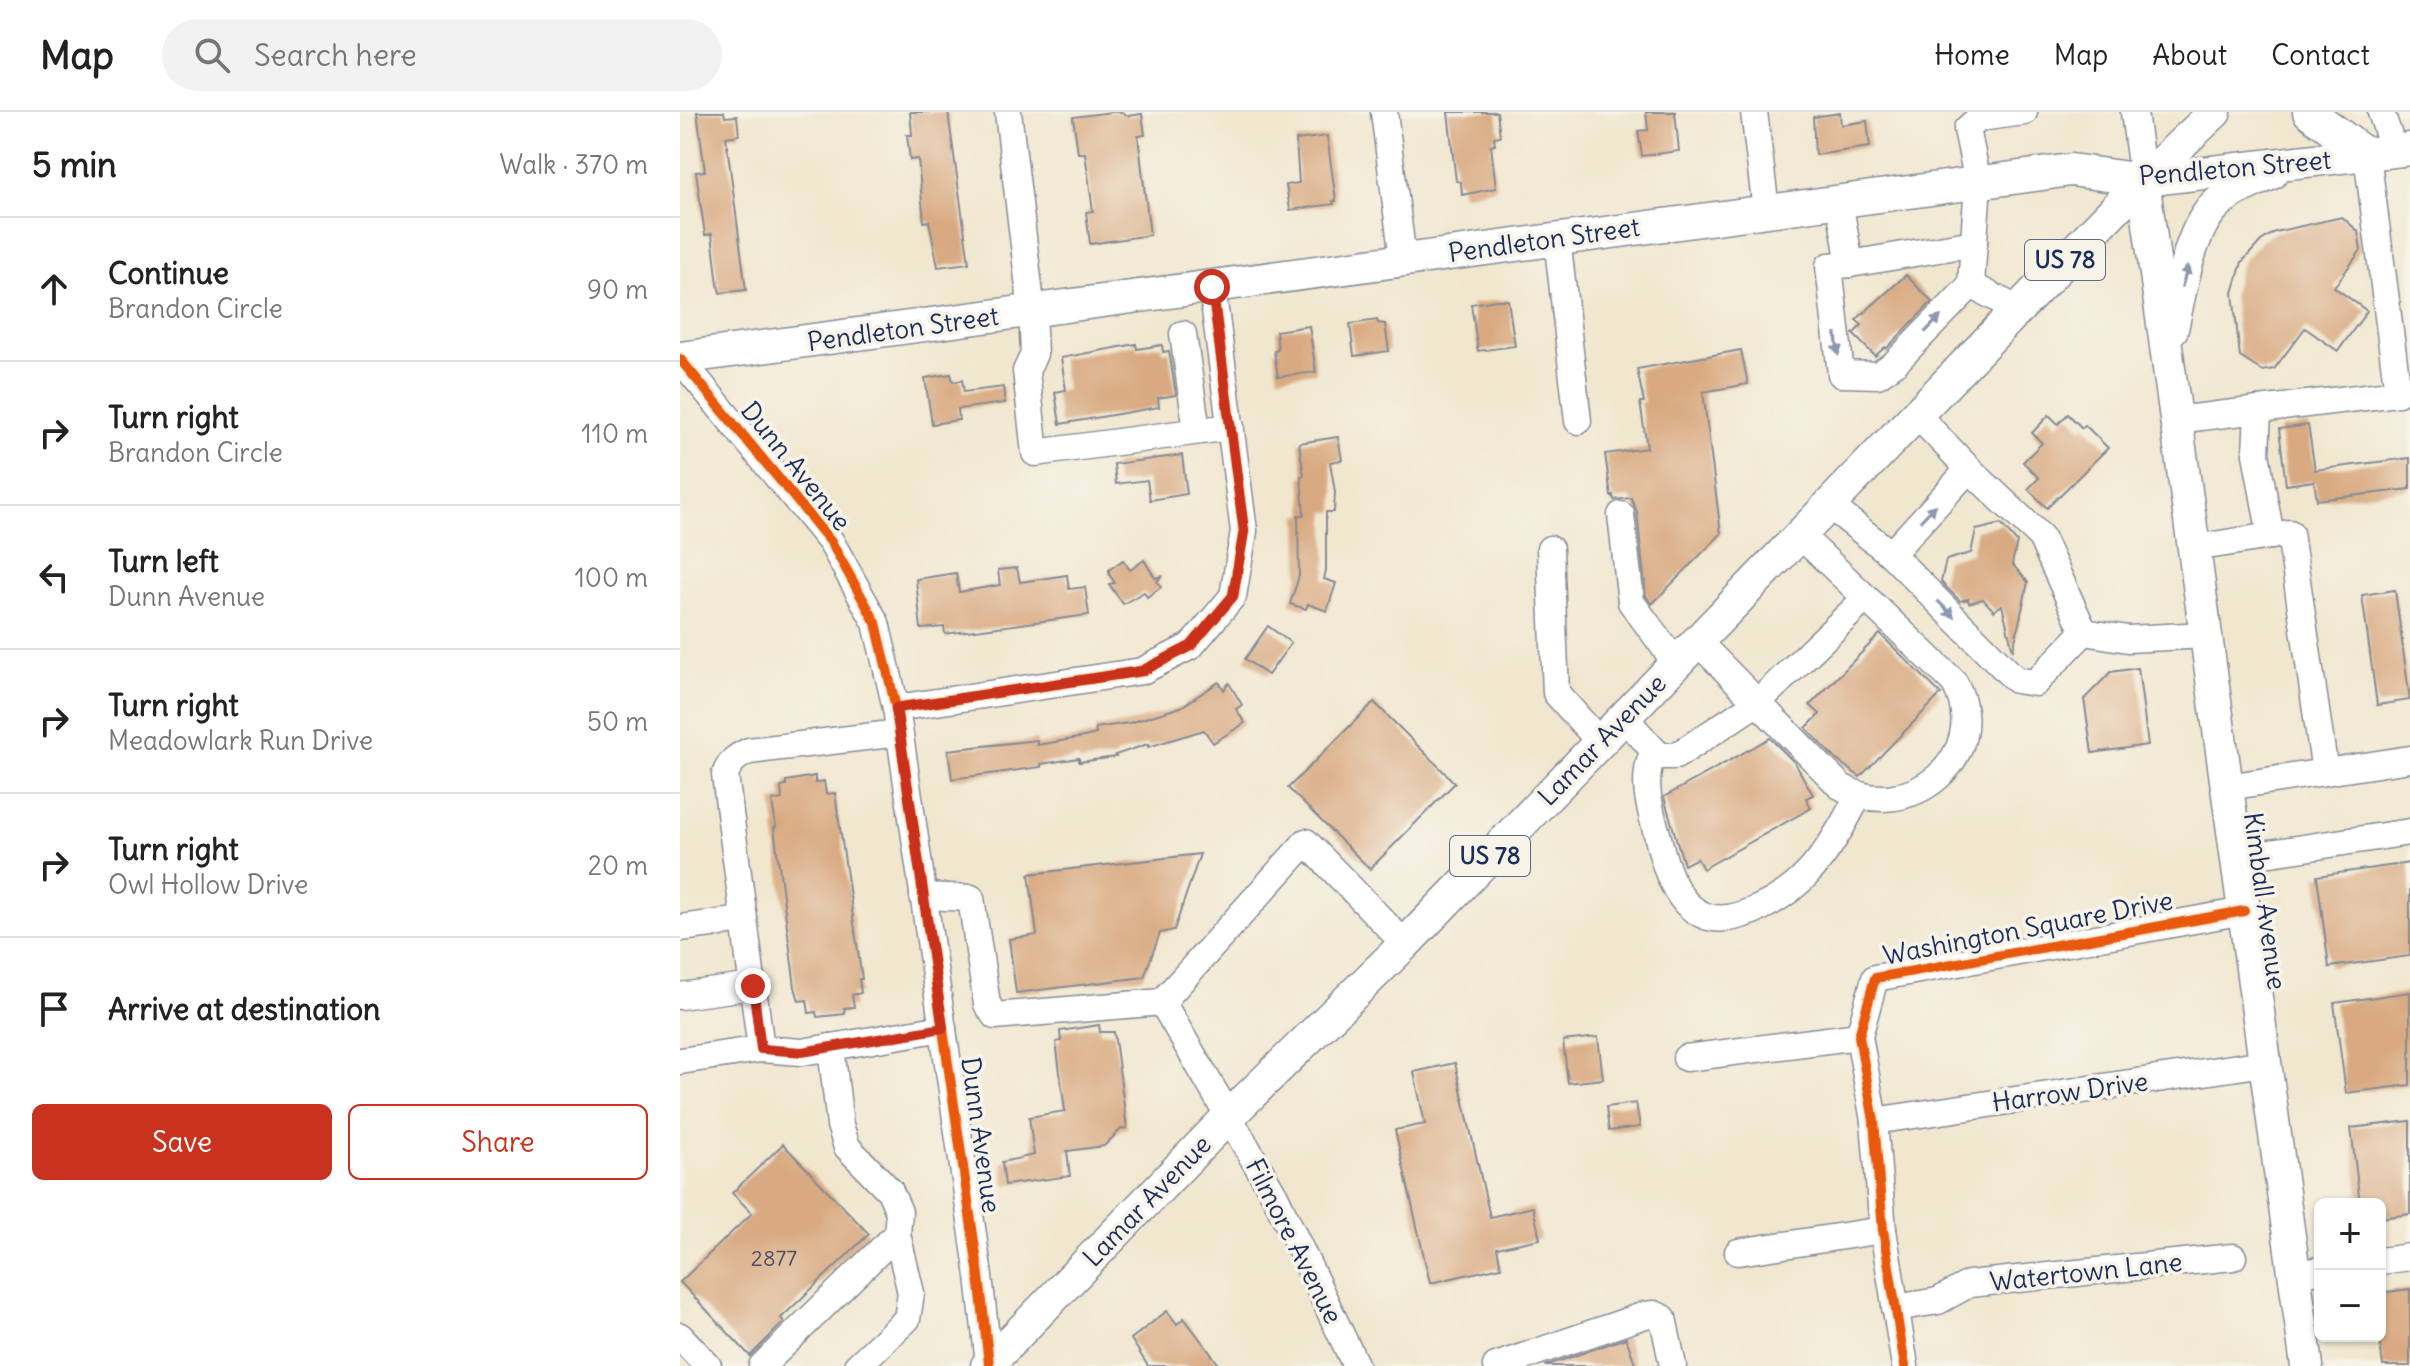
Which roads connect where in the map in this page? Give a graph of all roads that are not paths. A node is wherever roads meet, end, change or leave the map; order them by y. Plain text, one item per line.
1 (1008, 112) edge
2 (1384, 112) edge
3 (1754, 112) edge
4 (2024, 112) edge
5 (2134, 112) edge
6 (2215, 112) edge
7 (2309, 112) edge
8 (2381, 112) edge
9 (2391, 152) edge
10 (2296, 162) junction
11 (2143, 180) junction
12 (1978, 183) junction
13 (1839, 201) junction
14 (1766, 210) junction
15 (1557, 238) junction
16 (1974, 243) junction
17 (1403, 259) junction
18 (1840, 265) junction
19 (1971, 285) junction
20 (1212, 287) junction
21 (2017, 309) junction
22 (1032, 312) junction
23 (1183, 334) dead end
24 (2167, 352) junction
25 (680, 359) edge
26 (2258, 410) junction
27 (1916, 414) junction
28 (2176, 420) junction
29 (1578, 421) dead end
30 (1231, 427) junction
31 (1197, 431) junction
32 (1969, 469) junction
33 (1829, 505) junction
34 (1621, 515) dead end
35 (1800, 535) junction
36 (2271, 536) junction
37 (2194, 548) junction
38 (1550, 549) dead end
39 (1891, 554) junction
40 (1866, 598) junction
41 (2084, 632) junction
42 (2206, 635) junction
43 (1687, 652) junction
44 (1758, 702) junction
45 (1624, 717) junction
46 (898, 720) junction
47 (1600, 742) junction
48 (1654, 750) junction
49 (2410, 759) edge
50 (2325, 772) junction
51 (2227, 787) junction
52 (1858, 796) junction
53 (2410, 832) edge
54 (2237, 858) junction
55 (923, 896) junction
56 (2244, 911) junction
57 (744, 920) junction
58 (680, 928) edge
59 (1405, 944) junction
60 (753, 986) junction
61 (680, 996) edge
62 (1162, 1002) junction
63 (943, 1028) junction
64 (1859, 1036) junction
65 (831, 1047) junction
66 (761, 1049) junction
67 (1686, 1058) dead end
68 (680, 1061) edge
69 (2265, 1063) junction
70 (1229, 1116) junction
71 (1874, 1121) junction
72 (1883, 1230) junction
73 (897, 1234) junction
74 (1738, 1252) dead end
75 (2233, 1257) dead end
76 (2410, 1257) edge
77 (2386, 1260) edge
78 (2307, 1272) edge
79 (1895, 1308) junction
80 (683, 1346) edge
81 (988, 1365) edge
82 (708, 1366) edge
83 (762, 1366) edge
84 (857, 1366) edge
85 (1356, 1366) edge
86 (1496, 1366) edge
87 (1673, 1366) edge
88 (1905, 1366) edge
89 (2307, 1366) edge

1 - 22 street
2 - 17 street
3 - 14 street
4 - 12 street
5 - 11 street, Kimball Avenue
6 - 11 main road, Lamar Avenue / US 78
7 - 9 main road
8 - 9 street
9 - 10 main road, Pendleton Street
9 - 26 street
10 - 11 main road, Pendleton Street
24 -> 10 main road
11 - 12 main road, Pendleton Street
11 - 21 main road, Lamar Avenue / US 78
11 - 24 main road, Kimball Avenue
12 - 13 main road, Pendleton Street
12 - 16 street
13 - 14 main road, Pendleton Street
13 - 18 street
14 - 15 main road, Pendleton Street
15 - 17 main road, Pendleton Street
15 - 29 street
16 - 18 street
16 - 19 street
17 - 20 main road, Pendleton Street
18 -> 19 street
19 - 21 street
20 - 22 main road, Pendleton Street
20 - 30 street
21 - 27 main road, Lamar Avenue / US 78
22 - 25 main road, Pendleton Street
22 - 31 street
23 - 31 street
24 - 28 main road, Kimball Avenue
25 - 46 street, Dunn Avenue
26 - 28 street
26 - 36 street
27 - 32 street
27 - 33 main road, Lamar Avenue / US 78
28 - 37 main road, Kimball Avenue
30 - 31 street
30 - 46 street
39 -> 32 street
32 - 41 street
33 - 35 main road, Lamar Avenue / US 78
33 - 39 street
34 - 43 street
35 - 40 street
35 - 43 main road, Lamar Avenue / US 78
36 - 37 street
36 - 50 street
37 - 42 main road, Kimball Avenue
38 - 47 street
39 -> 41 street
40 - 44 street
40 - 52 street
41 - 42 street
42 - 51 main road, Kimball Avenue
43 - 44 street
43 - 45 main road, Lamar Avenue / US 78
44 - 48 street
44 - 52 street
45 - 47 main road, Lamar Avenue / US 78
45 - 48 street
46 - 55 street, Dunn Avenue
46 - 57 street
47 - 59 main road, Lamar Avenue / US 78
48 - 52 street
49 - 50 street
50 - 51 street
51 - 54 main road, Kimball Avenue
53 - 54 street
54 - 56 main road, Kimball Avenue
55 - 62 street
55 - 63 street, Dunn Avenue
56 - 64 street, Washington Square Drive
56 - 69 main road, Kimball Avenue
57 - 58 street
57 - 60 street
59 - 62 street
59 - 70 main road, Lamar Avenue / US 78
60 - 61 street
60 - 66 street
62 - 70 street, Filmore Avenue
63 - 65 street
63 - 81 street, Dunn Avenue
64 - 67 street
64 - 71 street, Washington Square Drive
65 - 66 street
65 - 73 street
66 - 68 street
69 - 71 street, Harrow Drive
69 - 78 main road, Kimball Avenue
70 - 81 main road, Lamar Avenue / US 78
70 - 85 street, Filmore Avenue
71 - 72 street, Washington Square Drive
72 - 74 street
72 - 79 street, Washington Square Drive
73 - 83 street
73 - 84 street
75 - 79 street, Watertown Lane
76 - 77 street
78 - 89 main road, Kimball Avenue
79 - 88 street, Washington Square Drive
80 - 82 street
86 - 87 street

